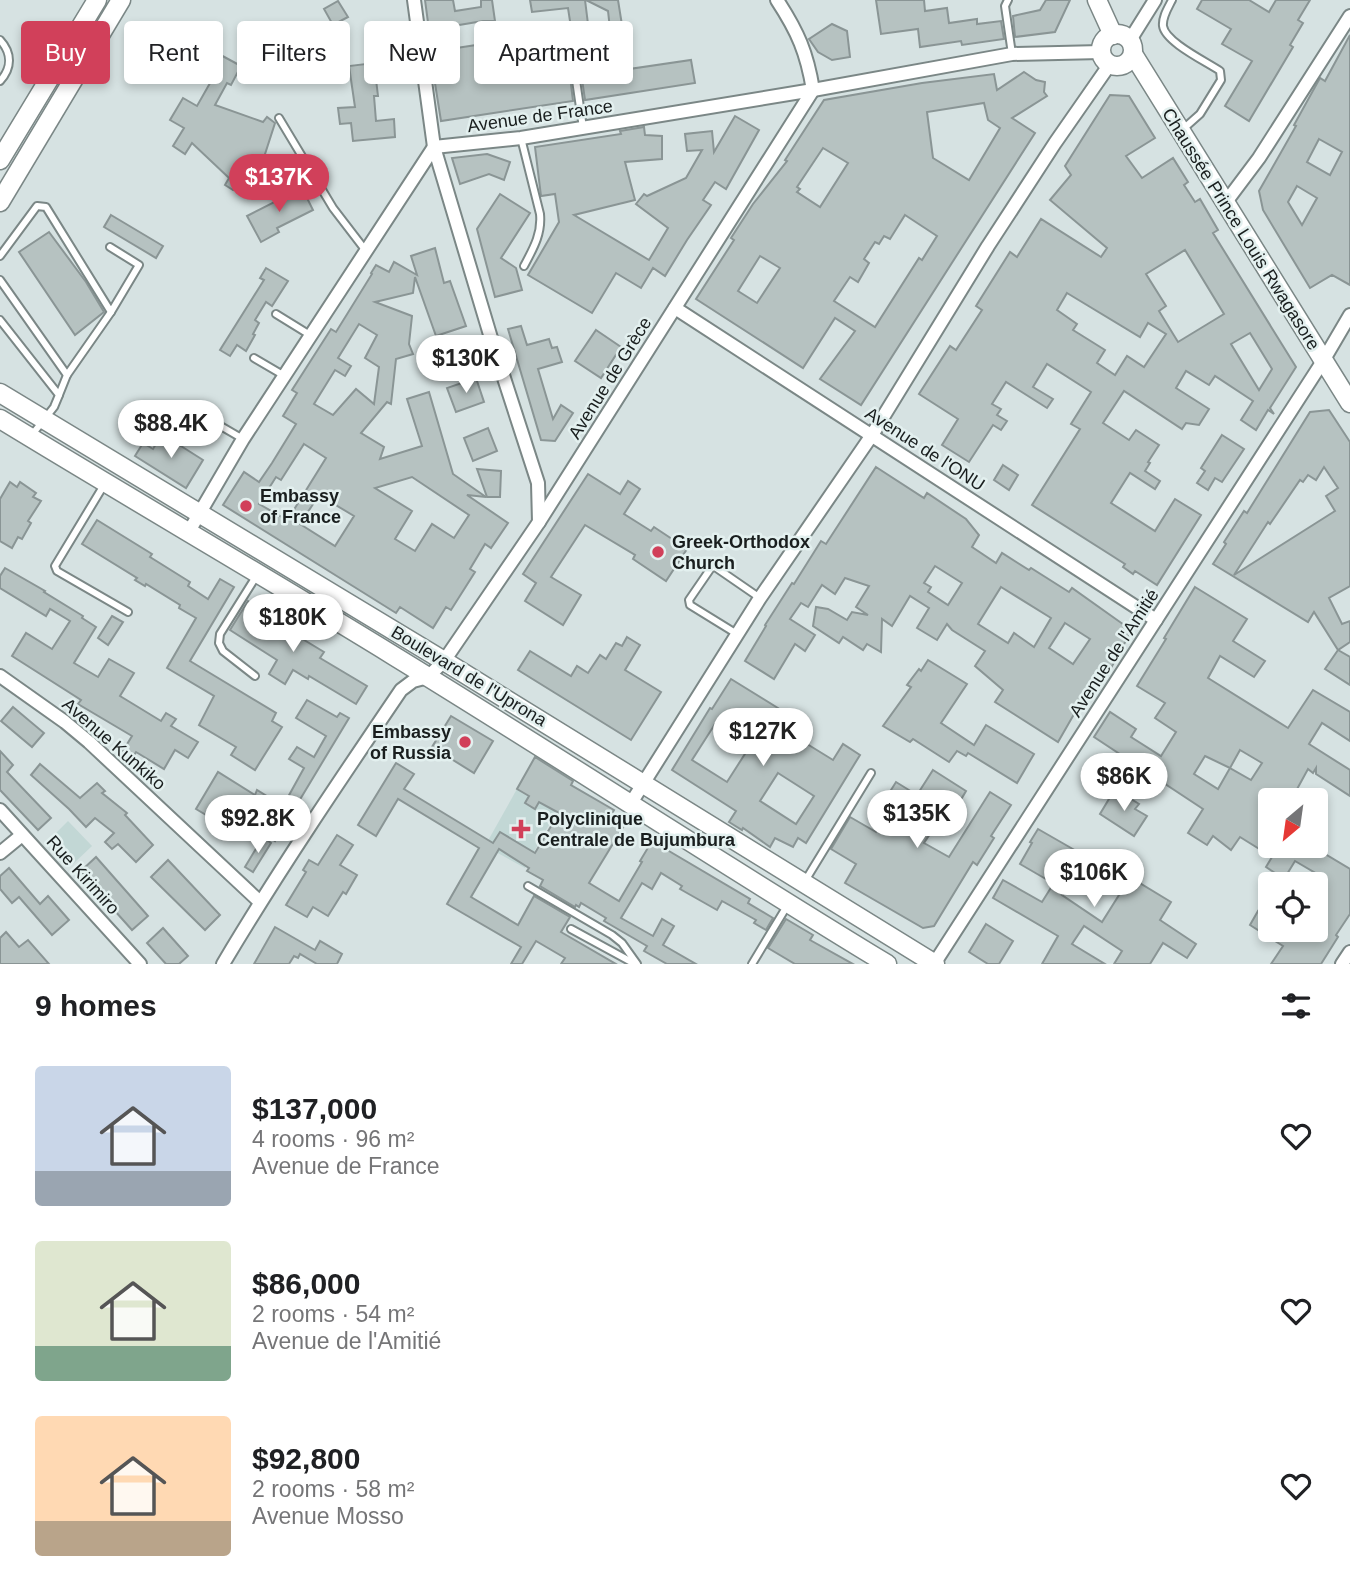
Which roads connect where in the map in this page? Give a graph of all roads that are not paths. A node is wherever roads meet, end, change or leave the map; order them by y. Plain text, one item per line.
1 (97, 0) edge
2 (121, 0) edge
3 (414, 0) edge
4 (777, 0) edge
5 (1007, 0) edge
6 (1097, 0) edge
7 (1154, 0) edge
8 (1172, 0) edge
9 (1350, 16) edge
10 (0, 40) edge
11 (1125, 43) junction
12 (1012, 54) junction
13 (1106, 58) junction
14 (0, 81) edge
15 (577, 84) edge
16 (813, 90) junction
17 (32, 107) junction
18 (51, 118) junction
19 (279, 118) dead end
20 (583, 128) junction
21 (1181, 131) junction
22 (521, 138) junction
23 (434, 148) junction
24 (0, 160) edge
25 (0, 202) edge
26 (1226, 202) junction
27 (110, 247) dead end
28 (366, 251) junction
29 (0, 256) edge
30 (524, 266) dead end
31 (0, 280) edge
32 (675, 308) junction
33 (111, 312) junction
34 (276, 314) dead end
35 (1350, 315) edge
36 (0, 320) edge
37 (311, 335) junction
38 (254, 358) dead end
39 (1323, 361) junction
40 (66, 375) junction
41 (283, 375) junction
42 (0, 393) edge
43 (59, 395) junction
44 (1350, 403) edge
45 (200, 414) dead end
46 (0, 419) edge
47 (44, 420) junction
48 (872, 435) junction
49 (30, 438) junction
50 (243, 439) junction
51 (105, 483) junction
52 (199, 514) junction
53 (539, 523) junction
54 (188, 533) junction
55 (258, 573) junction
56 (760, 598) junction
57 (128, 612) dead end
58 (1156, 620) junction
59 (737, 634) junction
60 (444, 661) junction
61 (0, 676) edge
62 (255, 676) dead end
63 (428, 677) junction
64 (871, 773) dead end
65 (643, 783) junction
66 (631, 803) junction
67 (0, 810) edge
68 (22, 835) junction
69 (0, 853) edge
70 (804, 883) junction
71 (528, 886) dead end
72 (260, 902) junction
73 (788, 904) junction
74 (571, 929) dead end
75 (1350, 952) edge
76 (140, 964) edge
77 (223, 964) edge
78 (636, 964) edge
79 (752, 964) edge
80 (887, 964) edge
81 (935, 964) edge
82 (1342, 964) edge

1 - 17 street
2 - 18 street
3 - 23 street
4 - 16 street
5 - 12 lane
6 - 11 street, Chaussée Prince Louis Rwagasore
7 - 11 street
8 - 21 lane
9 - 26 street
10 - 14 lane
11 - 13 street
11 - 13 street
11 - 21 street, Chaussée Prince Louis Rwagasore
12 - 13 street, Avenue de France
12 - 16 street, Avenue de France
13 - 48 street
15 - 20 lane
16 - 20 street, Avenue de France
16 - 32 street, Avenue de Grèce
17 - 18 street
17 - 24 street
18 - 25 street
19 - 28 lane
20 - 22 street, Avenue de France
21 - 26 street, Chaussée Prince Louis Rwagasore
22 - 23 street, Avenue de France
22 - 30 lane
23 - 28 street
23 - 53 street
26 - 39 street, Chaussée Prince Louis Rwagasore
27 - 33 lane
28 - 37 street
29 - 33 lane
31 - 40 lane
32 - 48 street, Avenue de l'ONU
32 - 53 street, Avenue de Grèce
33 - 40 lane
34 - 37 lane
35 - 39 street, Avenue de l'Amitié
36 - 43 lane
37 - 41 street
38 - 41 lane
39 - 44 street, Chaussée Prince Louis Rwagasore
39 - 58 street, Avenue de l'Amitié
40 - 43 lane
41 - 50 street
42 - 47 street, Boulevard de l'Uprona
43 - 47 lane
45 - 50 lane
46 - 49 street, Boulevard de l'Uprona
47 - 49 lane
47 - 52 street, Boulevard de l'Uprona
48 - 56 street
48 - 58 street, Avenue de l'ONU
49 - 51 street, Boulevard de l'Uprona
50 - 52 street
51 - 54 street, Boulevard de l'Uprona
51 - 57 lane
52 - 54 street
52 - 60 street, Boulevard de l'Uprona
53 - 60 street, Avenue de Grèce
54 - 55 street, Boulevard de l'Uprona
55 - 62 lane
55 - 63 street, Boulevard de l'Uprona
56 - 59 street
56 - 59 lane
58 - 81 street, Avenue de l'Amitié
59 - 65 street
60 - 63 street, Avenue de Grèce
60 - 65 street, Boulevard de l'Uprona
61 - 72 street, Avenue Kunkiko
63 - 66 street, Boulevard de l'Uprona
63 - 72 street, Avenue de Grèce
64 - 70 lane
65 - 66 street
65 - 70 street, Boulevard de l'Uprona
66 - 73 street, Boulevard de l'Uprona
67 - 68 street, Rue Kirimiro
68 - 69 street
68 - 76 street, Rue Kirimiro
70 - 81 street, Boulevard de l'Uprona
71 - 78 lane
72 - 77 street, Avenue de Grèce
73 - 79 lane
73 - 80 street, Boulevard de l'Uprona
74 - 78 lane
75 - 82 street

